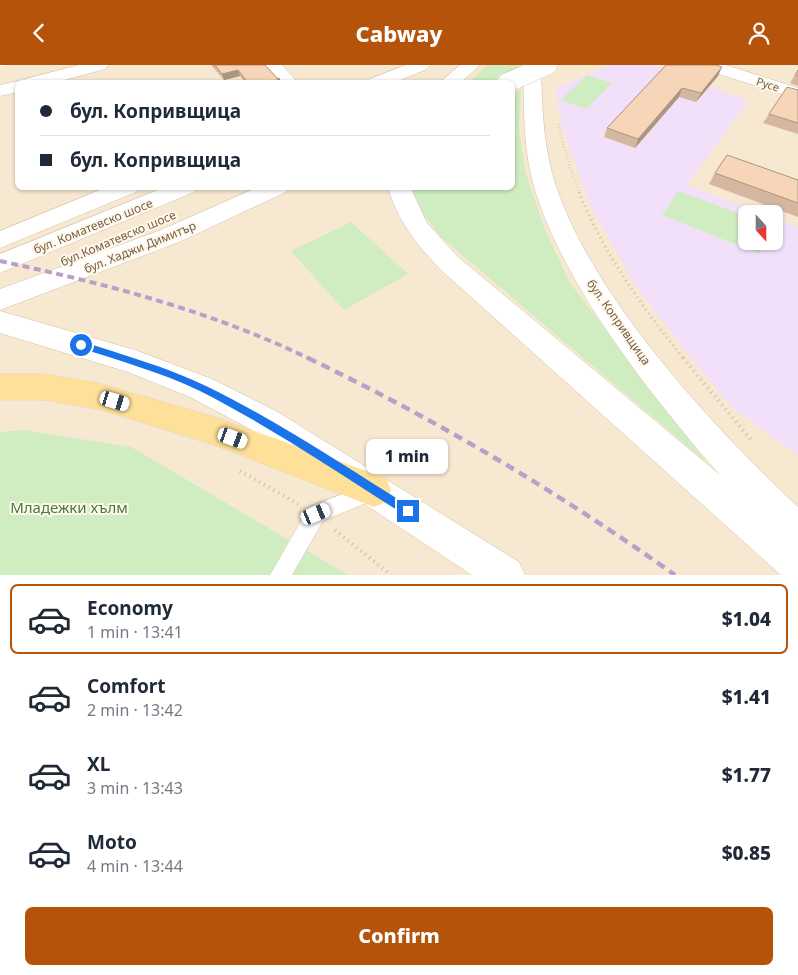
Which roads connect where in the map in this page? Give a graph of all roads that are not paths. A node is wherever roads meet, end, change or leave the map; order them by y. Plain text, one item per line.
1 (99, 65) edge
2 (272, 65) edge
3 (421, 65) edge
4 (441, 65) edge
5 (471, 65) edge
6 (532, 65) edge
7 (547, 65) edge
8 (709, 65) edge
9 (42, 80) edge
10 (286, 80) edge
11 (384, 80) edge
12 (420, 80) edge
13 (452, 80) edge
14 (514, 80) edge
15 (15, 87) edge
16 (0, 91) edge
17 (798, 94) edge
18 (121, 190) edge
19 (179, 190) edge
20 (229, 190) edge
21 (271, 190) edge
22 (400, 190) edge
23 (0, 240) edge
24 (0, 264) edge
25 (0, 289) edge
26 (0, 300) edge
27 (0, 322) edge
28 (0, 387) edge
29 (374, 490) junction
30 (798, 532) edge
31 (798, 565) edge
32 (280, 575) edge
33 (506, 575) edge

1 - 9 main road
2 - 10 main road
3 - 11 main road
4 - 12 main road
5 - 13 main road
6 - 30 main road, бул. Копривщица
7 - 14 main road, bridge
8 - 17 main road, Русе
15 - 16 main road
18 - 23 main road
19 - 24 main road, бул. Коматевско шосе
20 - 25 main road, бул.Коматевско шосе
21 - 26 main road, бул. Хаджи Димитър
22 - 31 main road
27 - 29 main road
28 - 29 main road
29 - 32 lane
29 - 33 main road

